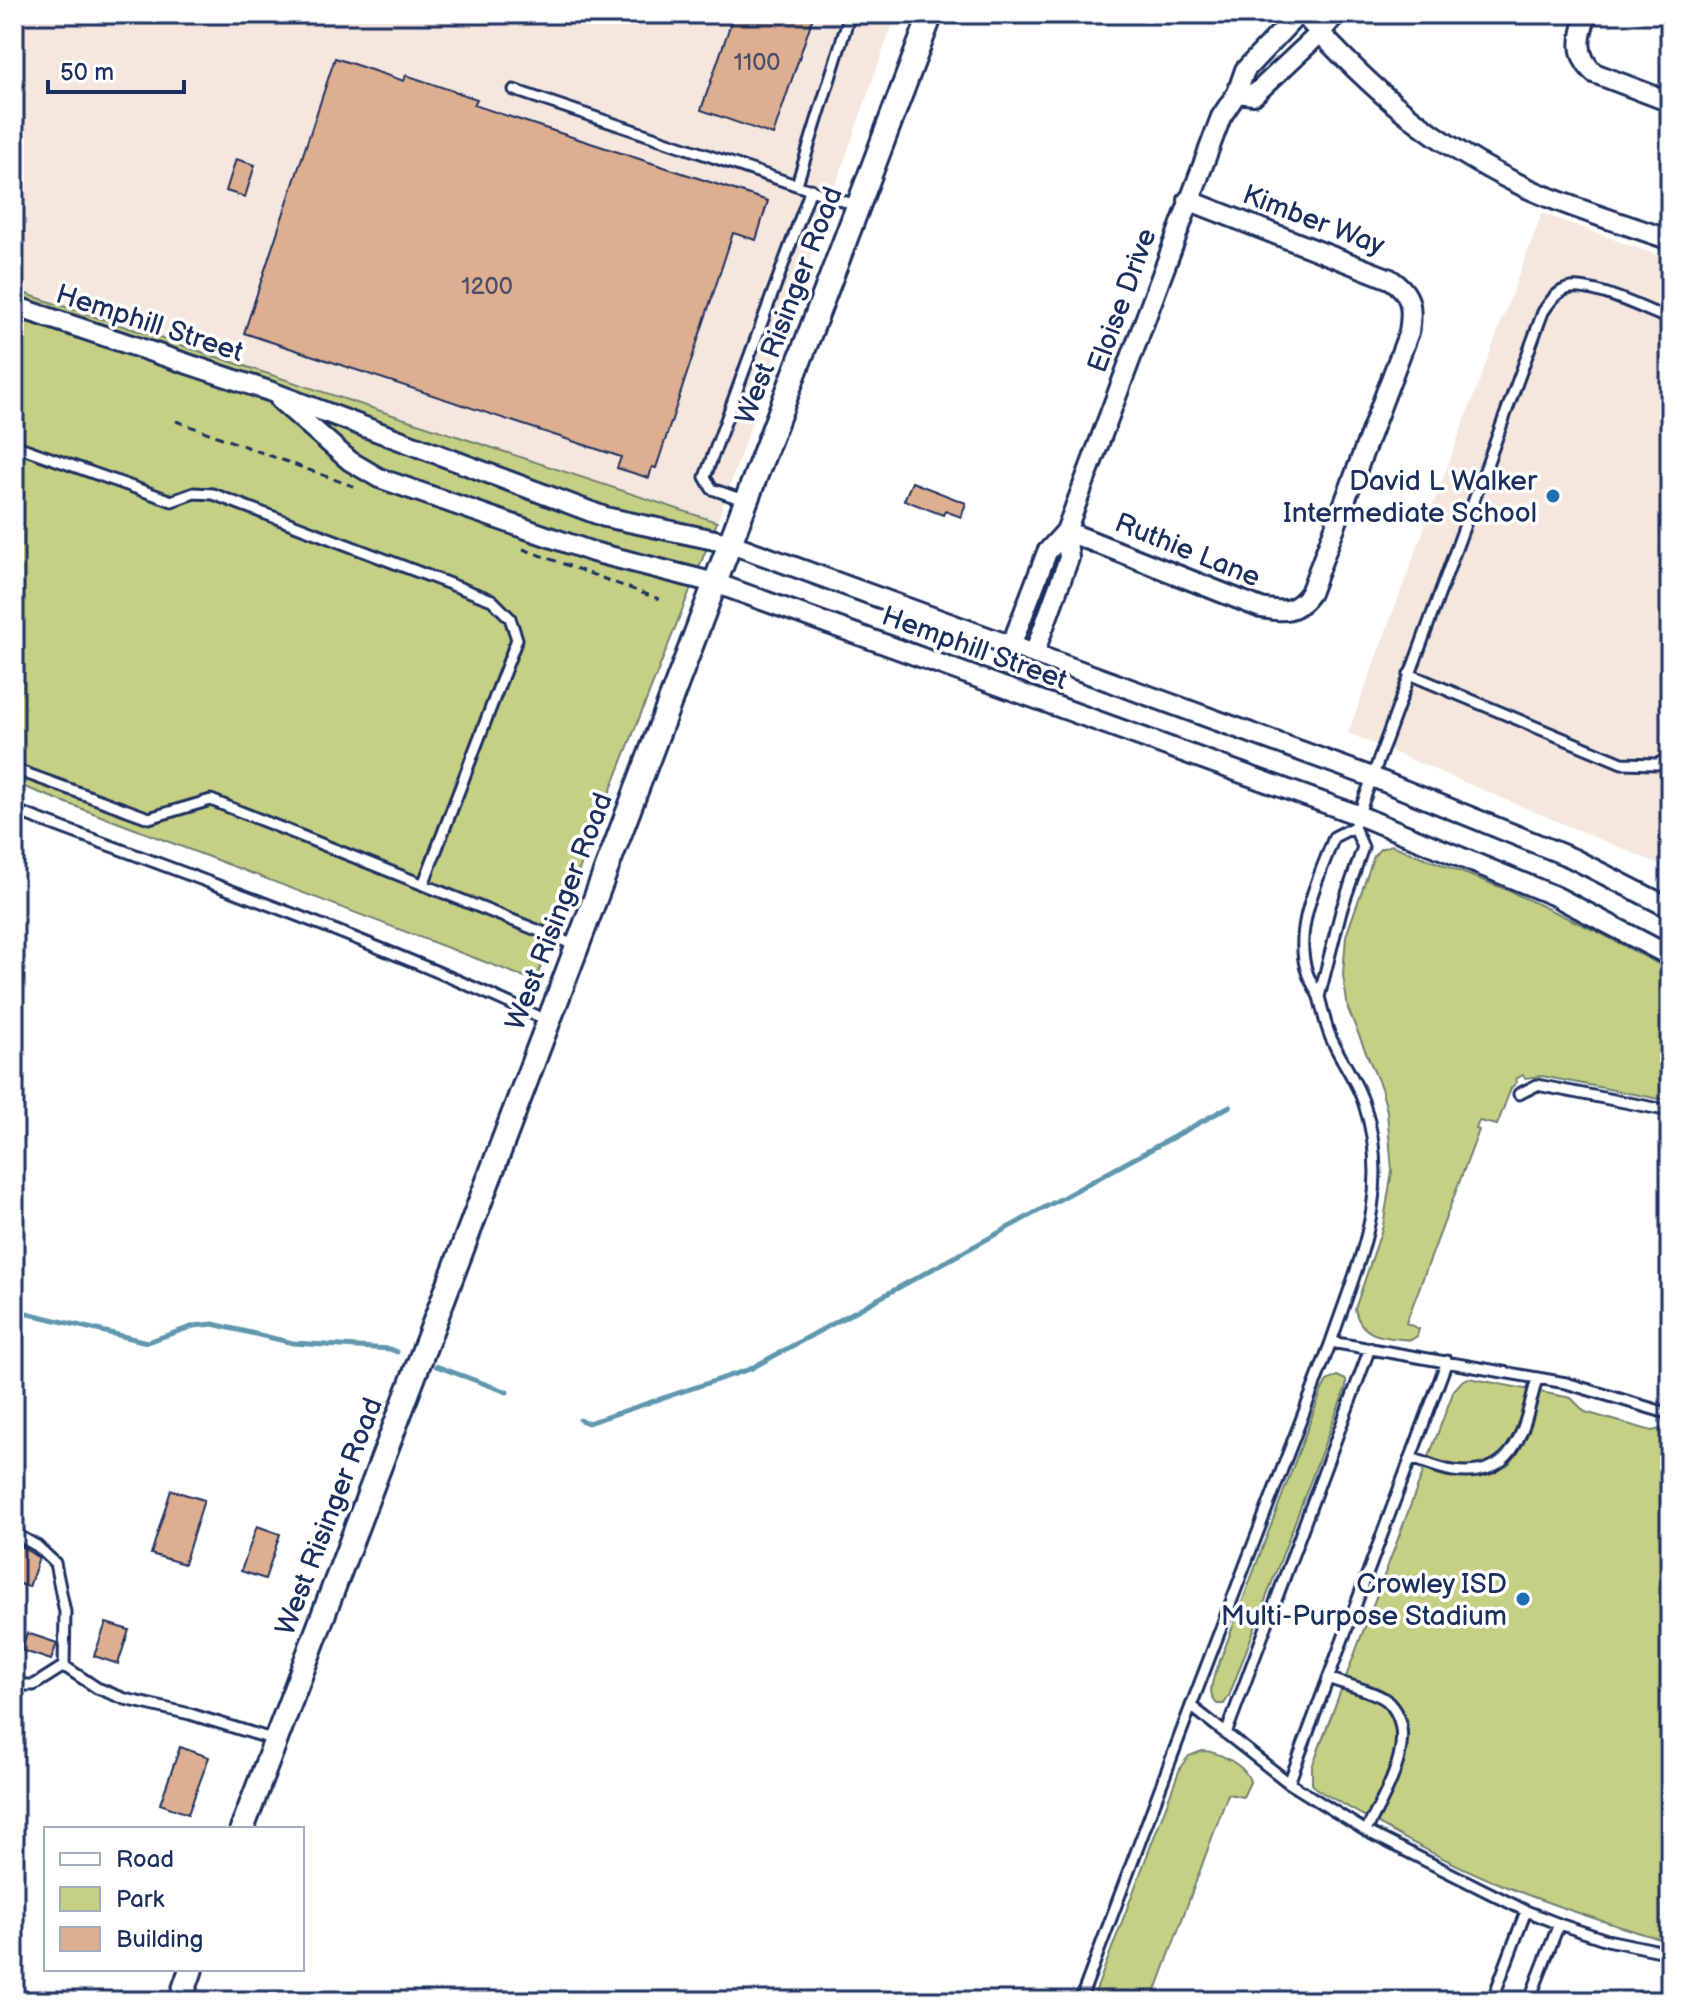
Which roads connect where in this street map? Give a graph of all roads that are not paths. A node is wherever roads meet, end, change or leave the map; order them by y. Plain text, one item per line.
1 (850, 14) edge
2 (931, 14) edge
3 (1300, 14) edge
4 (1336, 14) edge
5 (1587, 14) edge
6 (1320, 33) junction
7 (514, 90) dead end
8 (1237, 93) junction
9 (1670, 102) edge
10 (797, 184) junction
11 (811, 189) junction
12 (1188, 200) junction
13 (858, 206) junction
14 (1670, 240) edge
15 (14, 306) edge
16 (1670, 319) edge
17 (269, 391) junction
18 (14, 445) edge
19 (746, 501) junction
20 (1066, 531) junction
21 (729, 543) junction
22 (715, 583) junction
23 (1292, 611) joint
24 (1011, 646) junction
25 (1034, 654) junction
26 (1409, 674) junction
27 (1670, 757) edge
28 (14, 769) edge
29 (1372, 777) junction
30 (14, 810) edge
31 (1356, 821) junction
32 (423, 885) junction
33 (1670, 908) edge
34 (577, 946) junction
35 (1670, 956) edge
36 (1319, 997) junction
37 (548, 1021) junction
38 (1519, 1094) dead end
39 (1670, 1111) edge
40 (1331, 1342) junction
41 (1370, 1348) junction
42 (1447, 1361) junction
43 (1537, 1378) junction
44 (1670, 1414) edge
45 (1411, 1458) junction
46 (14, 1533) edge
47 (64, 1666) junction
48 (1328, 1678) junction
49 (14, 1685) edge
50 (1191, 1706) junction
51 (1226, 1734) junction
52 (275, 1740) junction
53 (1289, 1783) junction
54 (243, 1827) edge
55 (1366, 1831) junction
56 (1526, 1911) junction
57 (1559, 1924) junction
58 (1670, 1953) edge
59 (190, 1971) edge
60 (180, 2001) edge
61 (1080, 2001) edge
62 (1492, 2001) edge
63 (1529, 2001) edge

1 - 10 lane
2 - 13 street, West Risinger Road
3 - 6 street
3 - 8 street, Eloise Drive
4 - 6 street
5 - 9 street
6 - 8 street
6 - 14 street
7 - 10 lane
8 - 12 street, Eloise Drive
10 - 11 lane
11 - 13 lane
11 - 19 lane
12 - 20 street, Eloise Drive
12 - 23 street, Kimber Way
13 - 19 street, West Risinger Road
15 - 17 street, Hemphill Street
16 - 26 lane
17 - 21 street, Hemphill Street
17 - 22 street, Hemphill Street
18 - 32 lane
19 - 21 street, West Risinger Road
20 - 23 street, Ruthie Lane
20 - 24 street, Eloise Drive
20 - 25 street, Eloise Drive
21 - 22 street, West Risinger Road
21 - 24 street, Hemphill Street
22 - 31 street, Hemphill Street
22 - 34 street, West Risinger Road
24 - 25 street, Hemphill Street
25 - 29 street, Hemphill Street
26 - 27 lane
26 - 29 lane
28 - 32 lane
29 - 31 lane
29 - 33 street, Hemphill Street
30 - 37 lane
31 - 35 street, Hemphill Street
31 - 36 lane
31 - 36 lane
32 - 34 lane
34 - 37 street, West Risinger Road
36 - 40 lane
37 - 52 street, West Risinger Road
38 - 39 lane
40 - 41 lane
40 - 50 lane
41 - 42 lane
41 - 51 lane
42 - 43 lane
42 - 45 lane
43 - 44 lane
43 - 45 lane
45 - 48 lane
46 - 47 lane
47 - 49 lane
47 - 52 lane
48 - 53 lane
48 - 55 lane
50 - 51 lane
50 - 61 lane
51 - 53 lane
52 - 54 street, West Risinger Road
53 - 55 lane
55 - 56 lane
56 - 57 lane
56 - 62 lane
57 - 58 lane
57 - 63 lane
59 - 60 street

